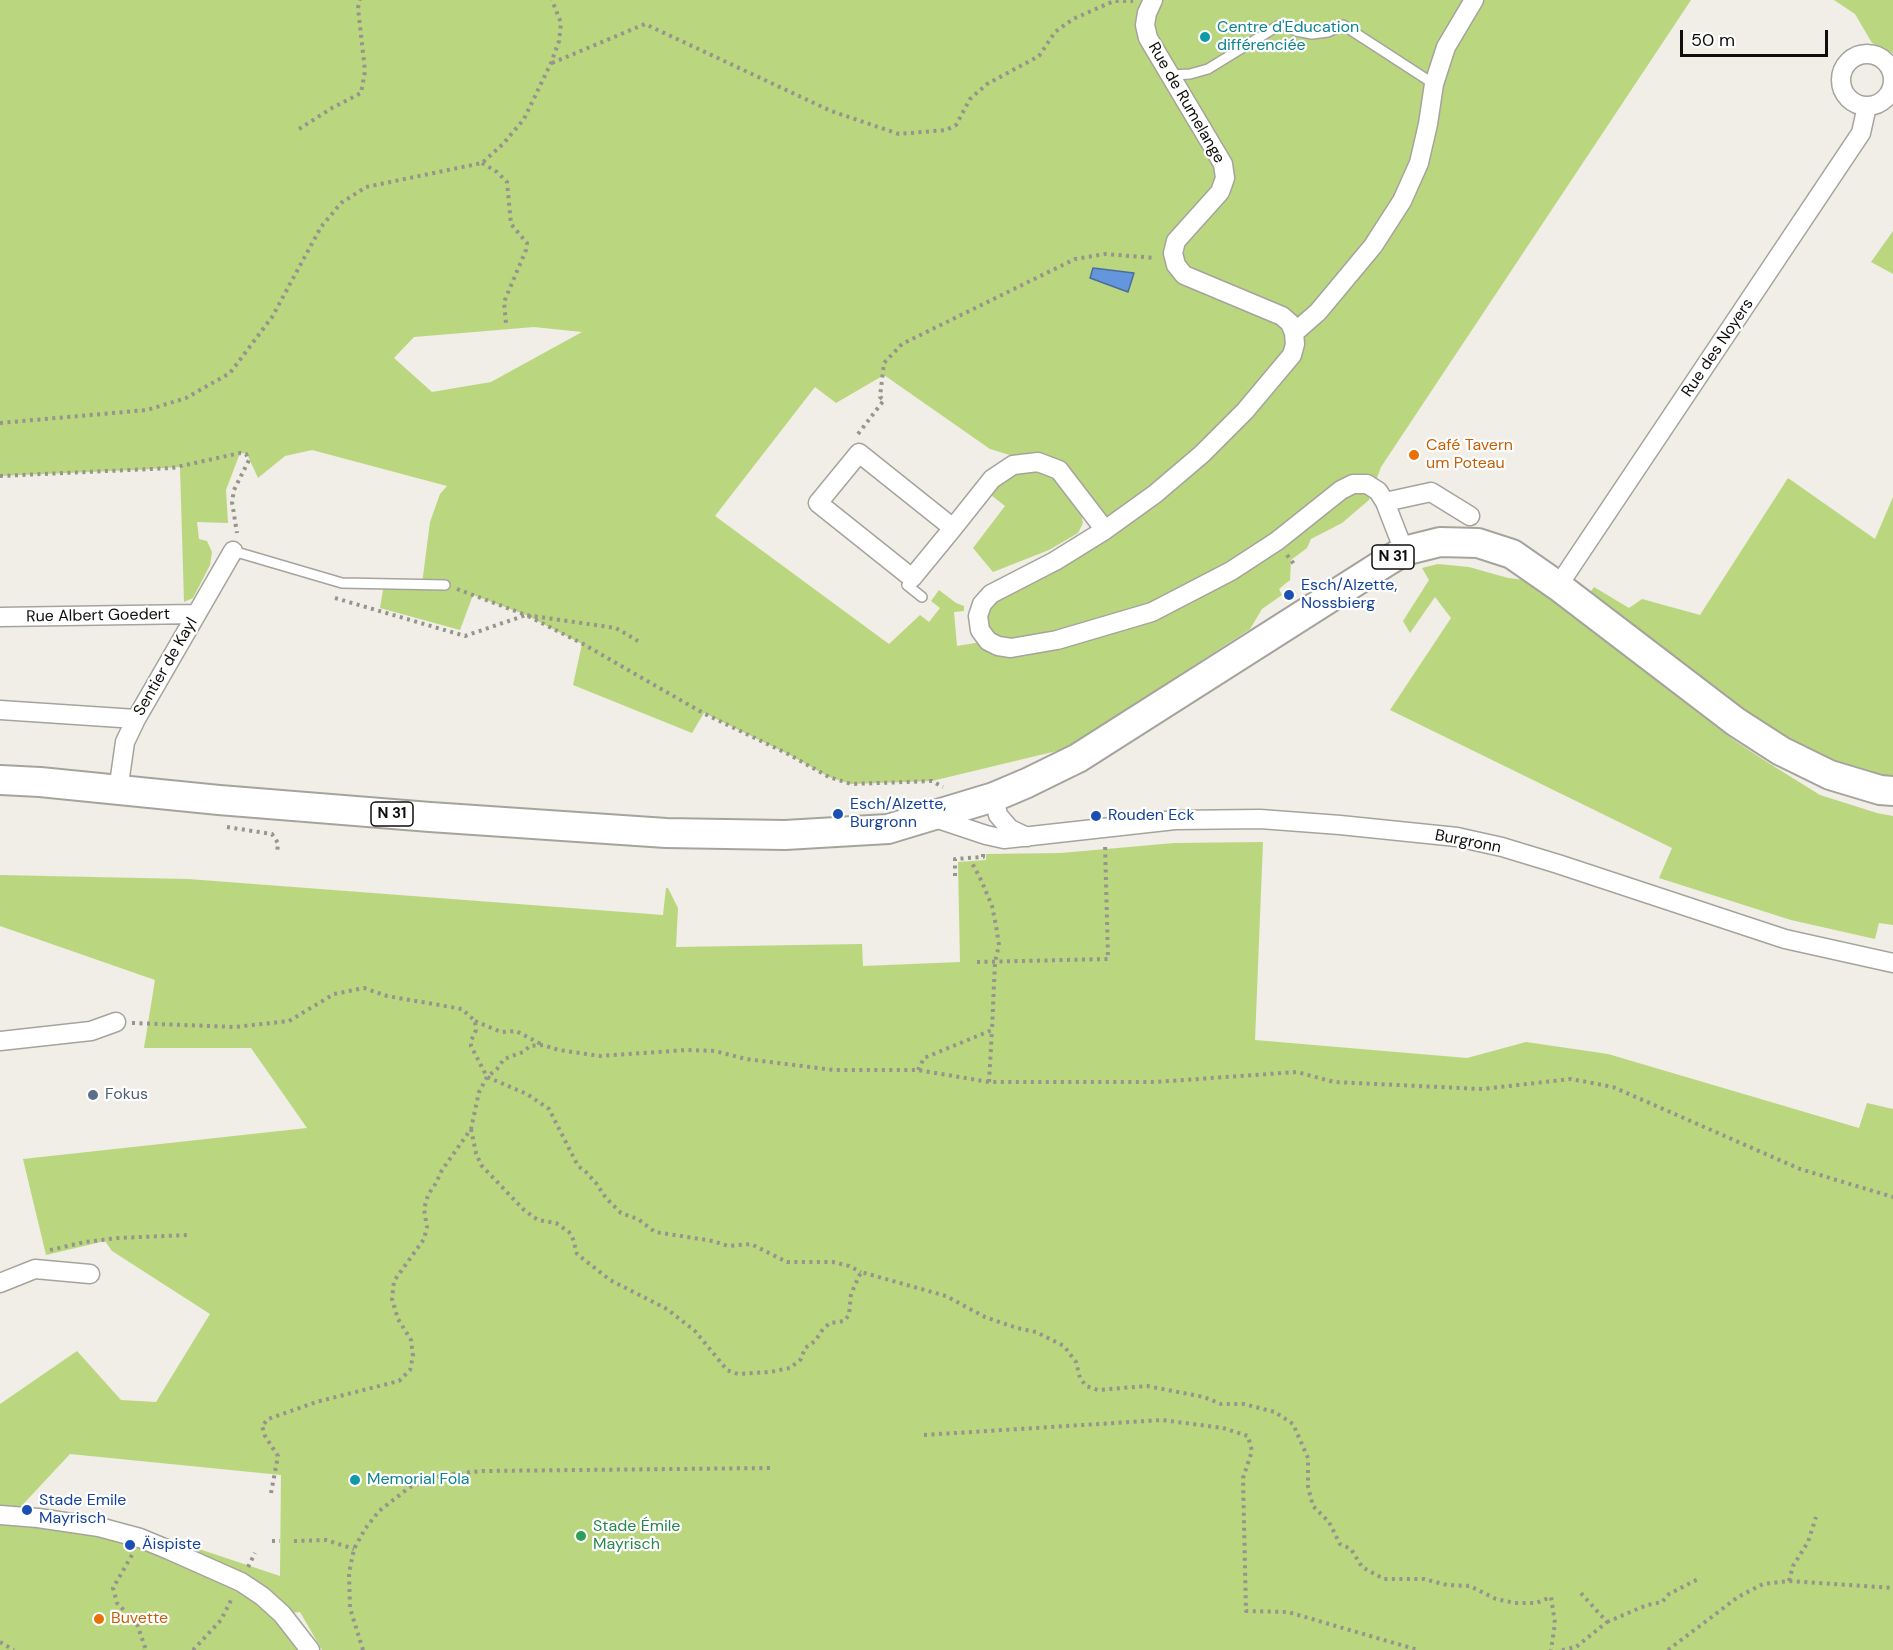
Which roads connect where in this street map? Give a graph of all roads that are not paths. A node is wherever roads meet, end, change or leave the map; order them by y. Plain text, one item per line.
1 (1474, 0) edge
2 (1152, 1) edge
3 (1170, 75) junction
4 (1434, 84) junction
5 (1867, 106) dead end
6 (1294, 333) junction
7 (1385, 502) junction
8 (1470, 516) dead end
9 (953, 528) junction
10 (1105, 530) junction
11 (233, 551) joint
12 (1404, 551) junction
13 (912, 578) junction
14 (445, 585) road end
15 (1558, 586) junction
16 (922, 597) dead end
17 (196, 614) junction
18 (0, 617) edge
19 (0, 710) edge
20 (136, 719) junction
21 (0, 780) edge
22 (118, 791) junction
23 (1893, 791) edge
24 (986, 800) junction
25 (932, 817) junction
26 (1027, 837) junction
27 (984, 842) junction
28 (1893, 963) edge
29 (117, 1022) road end
30 (0, 1041) edge
31 (90, 1274) dead end
32 (0, 1283) edge
33 (0, 1515) edge
34 (310, 1650) edge

1 - 4 street
2 - 3 street, Rue de Rumelange
3 - 4 lane
3 - 6 street, Rue de Rumelange
4 - 6 street
5 - 15 street, Rue des Noyers
6 - 10 street
7 - 8 street
7 - 10 street
7 - 12 street
9 - 10 street
9 - 13 street
9 - 13 street
11 - 14 lane
11 - 17 street, Sentier de Kayl
12 - 15 main road, N 31
12 - 24 main road, N 31
13 - 16 lane
15 - 23 main road, N 31
17 - 18 street, Rue Albert Goedert
17 - 20 street, Sentier de Kayl
19 - 20 street
20 - 22 street, Sentier de Kayl
21 - 22 main road, N 31
22 - 25 main road, N 31
24 - 25 main road, N 31
24 - 26 street
24 - 27 street
25 - 27 street, Burgronn
26 - 27 street, Burgronn
26 - 28 street, Burgronn
29 - 30 street
31 - 32 street
33 - 34 street

